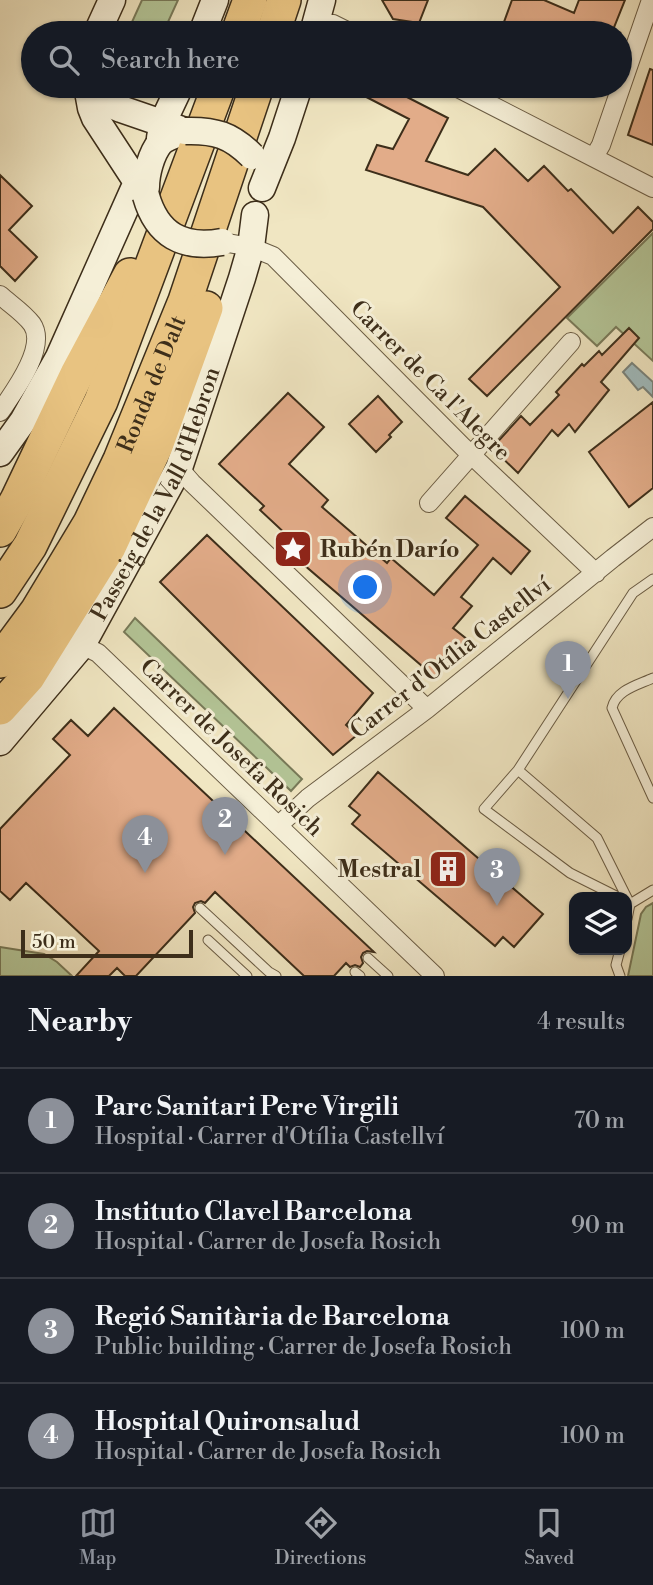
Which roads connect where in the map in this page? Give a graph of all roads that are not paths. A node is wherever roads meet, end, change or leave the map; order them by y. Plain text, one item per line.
1 (112, 0) edge
2 (215, 0) edge
3 (250, 0) edge
4 (284, 0) edge
5 (651, 0) edge
6 (102, 21) edge
7 (207, 21) edge
8 (242, 21) edge
9 (277, 21) edge
10 (632, 55) edge
11 (90, 98) edge
12 (100, 98) edge
13 (179, 98) edge
14 (209, 98) edge
15 (255, 98) edge
16 (295, 98) edge
17 (478, 98) edge
18 (617, 98) edge
19 (176, 136) junction
20 (247, 146) junction
21 (594, 157) junction
22 (144, 183) junction
23 (262, 188) junction
24 (653, 188) edge
25 (233, 243) junction
26 (0, 295) edge
27 (571, 342) dead end
28 (0, 412) edge
29 (0, 453) edge
30 (471, 455) junction
31 (178, 468) junction
32 (429, 503) dead end
33 (653, 527) edge
34 (0, 530) edge
35 (596, 573) junction
36 (653, 579) edge
37 (0, 591) edge
38 (82, 645) junction
39 (0, 661) edge
40 (653, 678) edge
41 (0, 708) edge
42 (427, 709) junction
43 (0, 743) edge
44 (518, 770) junction
45 (653, 798) edge
46 (279, 825) junction
47 (653, 890) edge
48 (608, 892) edge
49 (623, 892) edge
50 (632, 901) edge
51 (200, 908) dead end
52 (208, 940) dead end
53 (619, 955) edge
54 (368, 958) dead end
55 (247, 976) edge
56 (276, 976) edge
57 (388, 976) edge
58 (436, 976) edge
59 (620, 976) edge

1 - 6 street
2 - 7 street
3 - 8 highway
4 - 9 highway
5 - 10 street
11 - 22 street
12 - 19 street
13 - 19 street
14 - 19 highway, Ronda de Dalt
15 - 20 highway, Ronda de Dalt
16 - 23 street
17 - 21 street
18 - 21 street
19 - 20 street, bridge
19 - 22 street
19 - 34 highway
19 - 37 highway, Ronda de Dalt
20 - 23 street
20 - 39 highway, Ronda de Dalt
20 - 41 highway
21 - 24 street
22 - 25 street, bridge
22 - 29 street
23 - 25 street
25 - 30 street, Carrer de Ca l'Alegre
25 - 31 street, Passeig de la Vall d'Hebron
26 - 28 street
27 - 30 street
30 - 32 street
30 - 35 street, Carrer de Ca l'Alegre
31 - 38 street, Passeig de la Vall d'Hebron
31 - 42 street
33 - 35 street, Carrer d'Otília Castellví
35 - 42 street, Carrer d'Otília Castellví
36 - 44 lane
38 - 43 street, Passeig de la Vall d'Hebron
38 - 46 street, Carrer de Josefa Rosich
40 - 45 lane
42 - 46 street, Carrer d'Otília Castellví
44 - 48 lane
44 - 49 lane
46 - 58 street, Carrer de Josefa Rosich
47 - 50 lane
51 - 56 lane
52 - 55 lane
53 - 59 lane
54 - 57 lane

